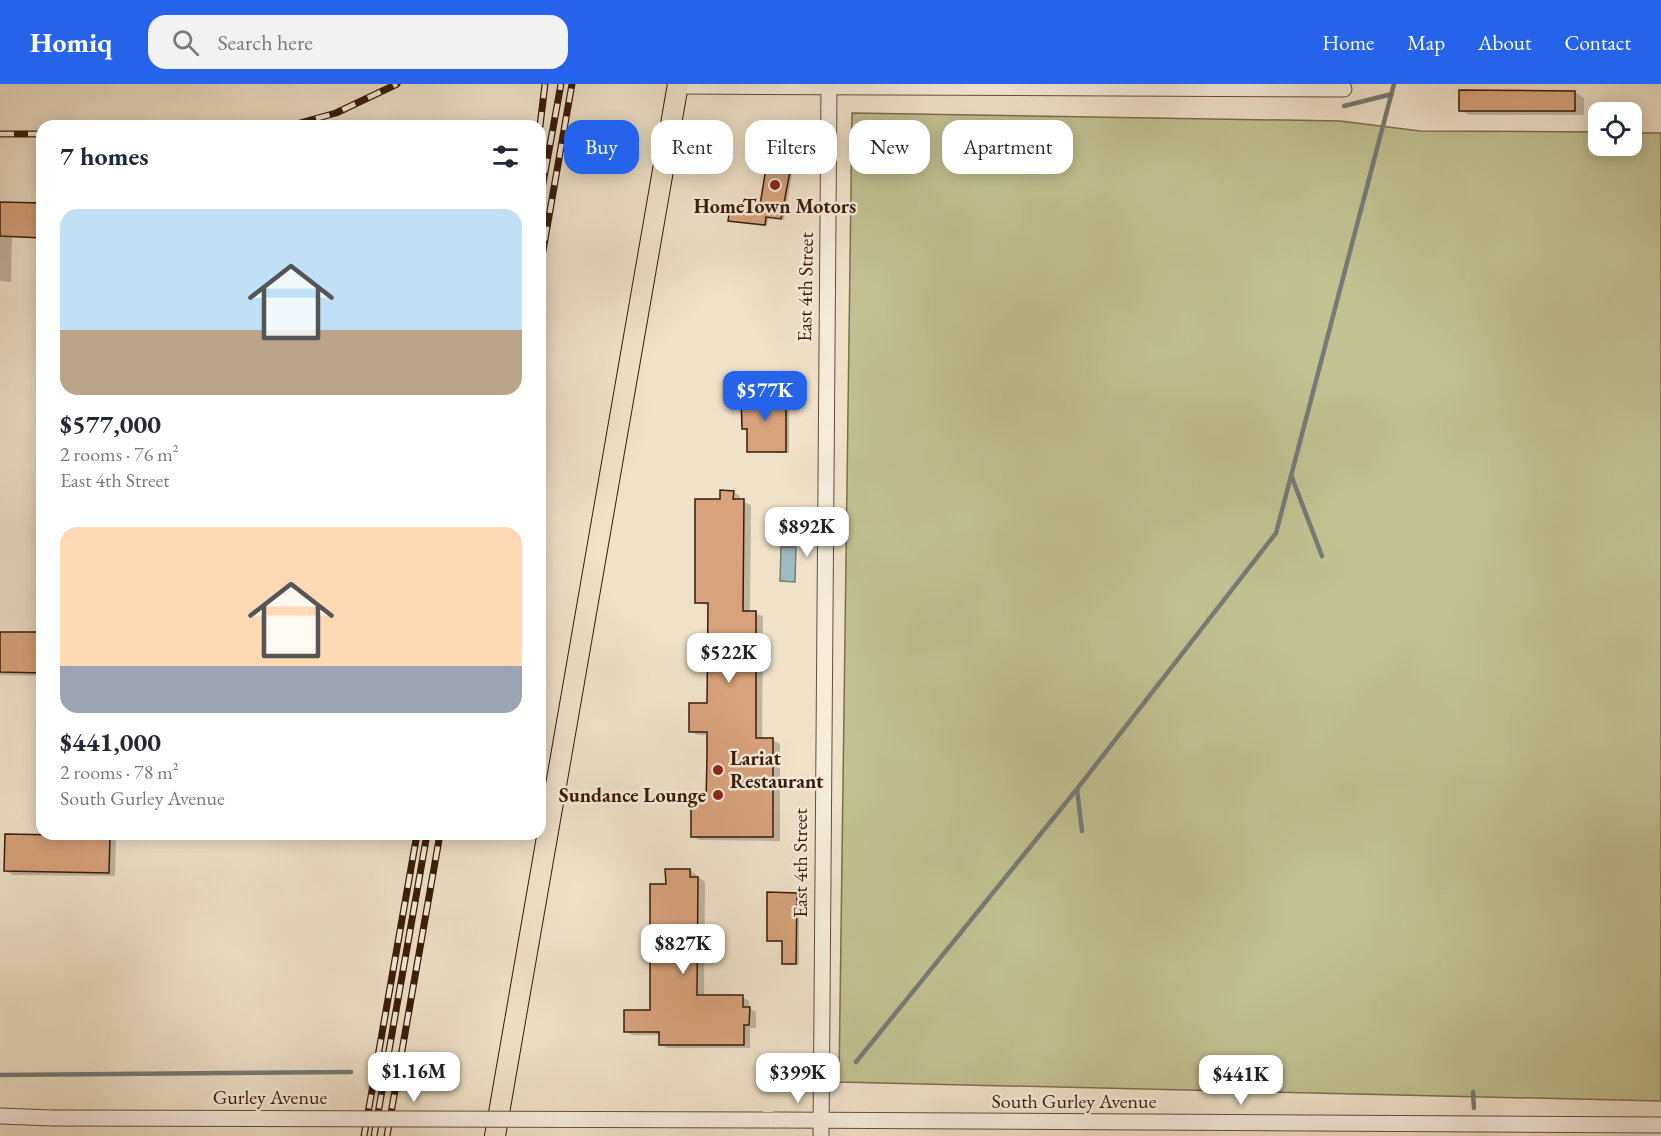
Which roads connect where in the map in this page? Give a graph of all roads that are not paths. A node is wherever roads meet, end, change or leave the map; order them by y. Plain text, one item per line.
1 (678, 85) edge
2 (829, 87) junction
3 (1087, 87) edge
4 (1344, 89) dead end
5 (0, 1116) edge
6 (775, 1120) joint
7 (1661, 1125) edge
8 (820, 1128) edge
9 (1080, 1129) edge
10 (1337, 1130) edge
11 (1602, 1130) edge
12 (495, 1136) edge

1 - 2 street
1 - 12 main road
2 - 3 street
2 - 8 street, East 4th Street
3 - 4 street
5 - 6 street, Gurley Avenue, bridge
6 - 8 street, South Gurley Avenue
7 - 11 street, South Gurley Avenue
8 - 9 street, South Gurley Avenue
9 - 10 street, South Gurley Avenue
10 - 11 street, South Gurley Avenue

